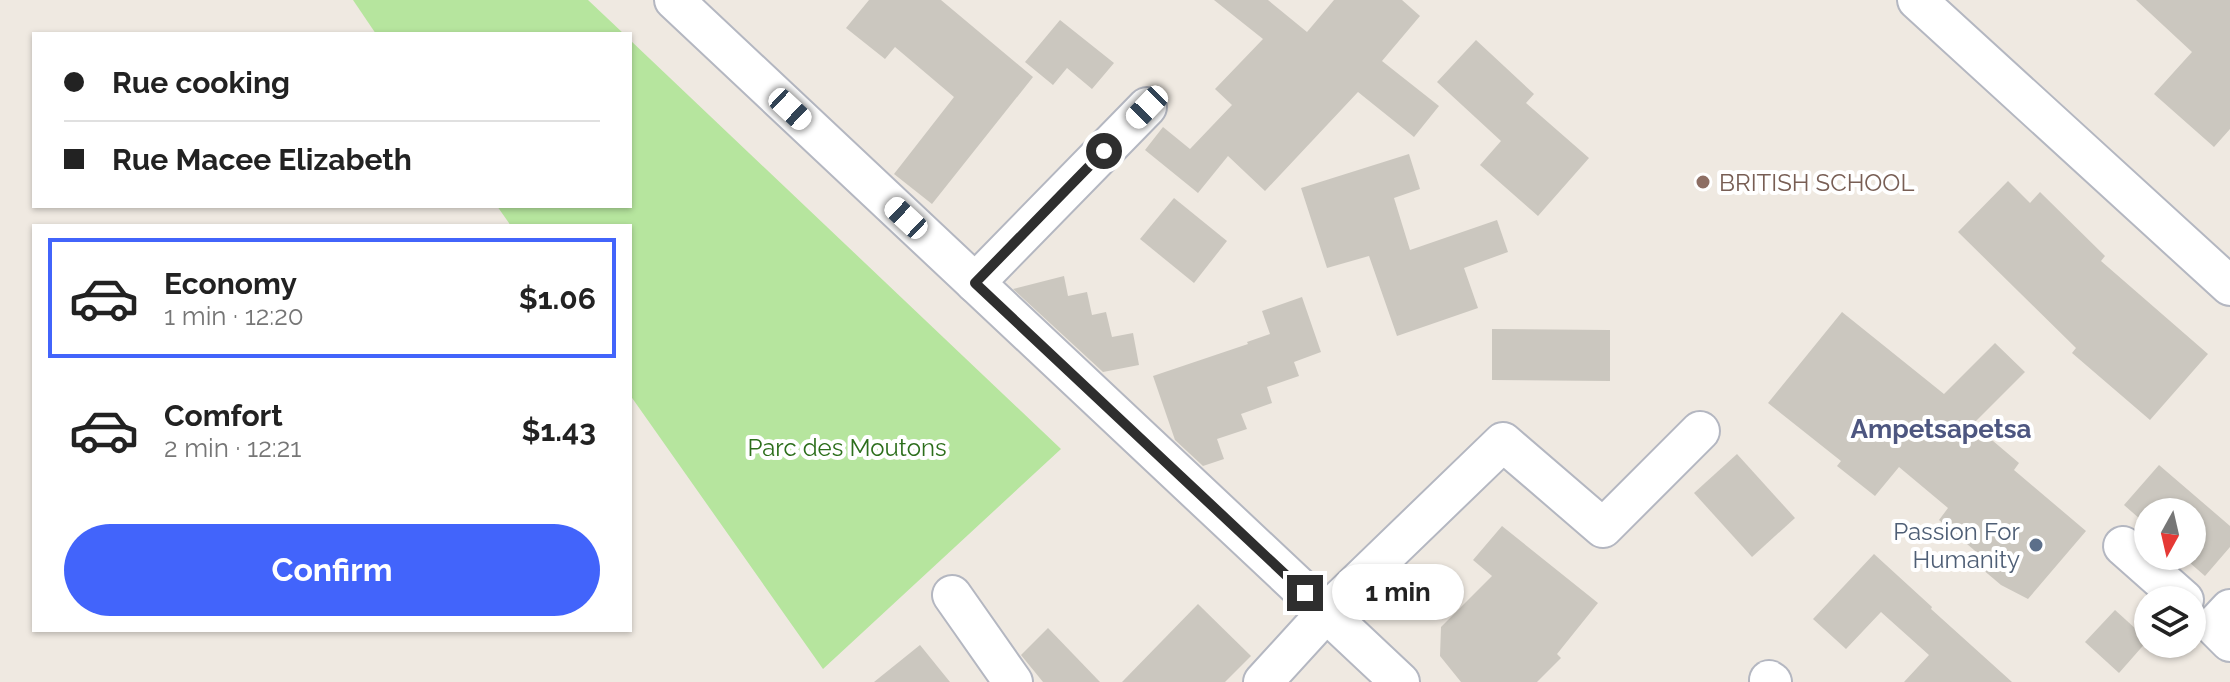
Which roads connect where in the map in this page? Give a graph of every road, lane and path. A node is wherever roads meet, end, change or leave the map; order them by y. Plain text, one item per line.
1 (674, 0) edge
2 (1917, 0) edge
3 (1147, 107) dead end
4 (975, 283) junction
5 (2230, 286) edge
6 (1700, 431) dead end
7 (2123, 546) dead end
8 (2168, 586) edge
9 (952, 595) dead end
10 (1326, 613) junction
11 (1013, 682) edge
12 (1263, 682) edge
13 (1400, 682) edge

1 - 4 street
2 - 5 street
3 - 4 street
4 - 10 street
6 - 10 street
7 - 8 street
9 - 11 street
10 - 12 street
10 - 13 street

